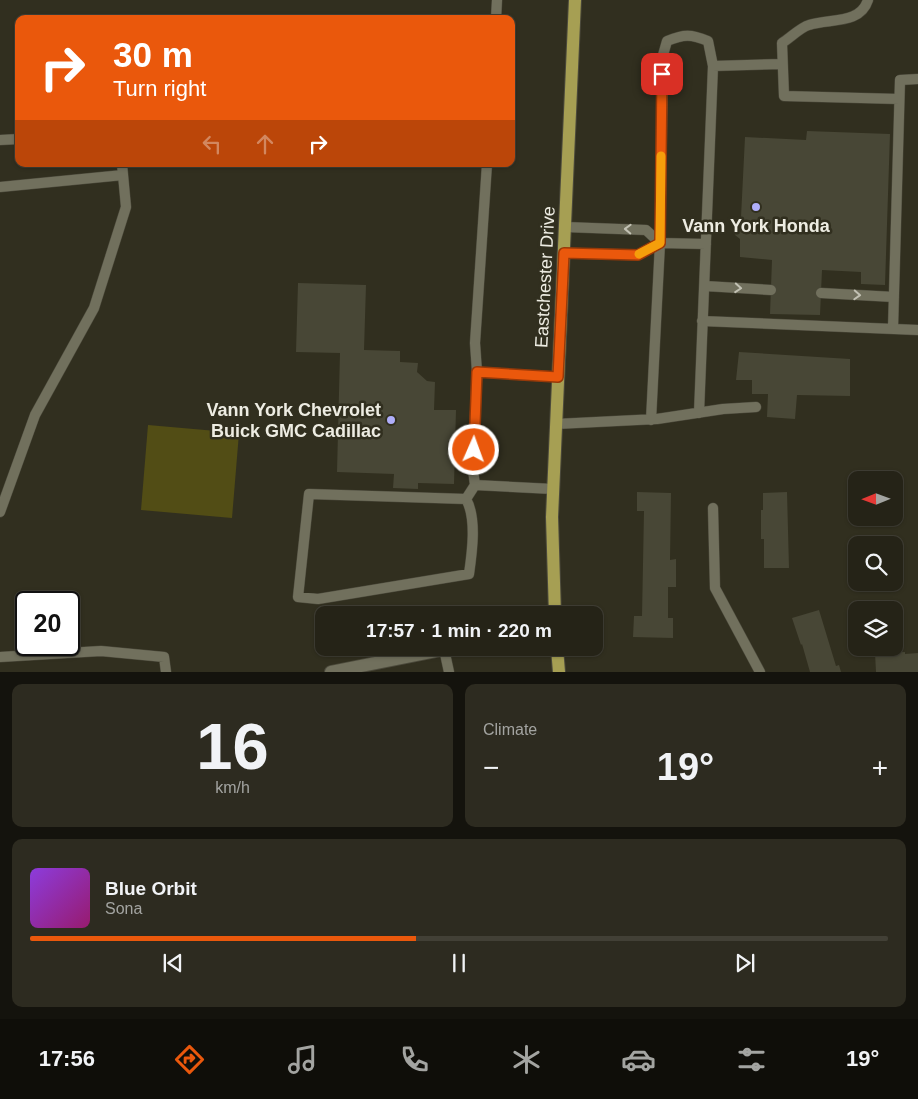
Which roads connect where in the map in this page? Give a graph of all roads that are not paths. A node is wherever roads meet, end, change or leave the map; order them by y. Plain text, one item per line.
1 (498, 0) edge
2 (575, 0) edge
3 (868, 0) edge
4 (496, 15) edge
5 (782, 64) junction
6 (713, 66) junction
7 (918, 79) edge
8 (899, 99) junction
9 (15, 139) edge
10 (0, 140) edge
11 (122, 167) edge
12 (487, 167) edge
13 (123, 175) junction
14 (0, 187) edge
15 (565, 227) junction
16 (660, 243) junction
17 (706, 244) junction
18 (564, 253) junction
19 (705, 286) junction
20 (771, 290) dead end
21 (821, 293) dead end
22 (894, 297) junction
23 (702, 320) junction
24 (893, 329) junction
25 (918, 330) edge
26 (477, 372) junction
27 (558, 377) junction
28 (756, 407) dead end
29 (699, 413) junction
30 (651, 420) junction
31 (556, 424) junction
32 (475, 485) junction
33 (553, 489) junction
34 (466, 499) junction
35 (713, 508) dead end
36 (0, 512) edge
37 (555, 606) edge
38 (408, 656) edge
39 (448, 656) edge
40 (558, 656) edge
41 (0, 657) edge
42 (166, 672) edge
43 (331, 672) edge
44 (449, 672) edge
45 (559, 672) edge
46 (760, 672) edge

1 - 4 lane
2 - 15 main road, Eastchester Drive
3 - 5 lane
5 - 6 lane
5 - 8 lane
6 - 16 lane
6 - 17 lane
7 - 8 lane
8 - 22 lane
9 - 10 lane
11 - 13 lane
12 - 26 lane
13 - 14 lane
13 - 36 lane
16 -> 15 lane
15 - 18 main road, Eastchester Drive
16 - 17 lane
16 - 18 lane
16 - 30 lane
17 - 19 lane
18 - 27 main road, Eastchester Drive
19 -> 20 lane
19 - 23 lane
21 -> 22 lane
22 - 24 lane
23 - 24 lane
23 - 29 lane
24 - 25 lane
26 - 27 lane
26 - 32 lane
27 - 31 main road, Eastchester Drive
28 - 29 lane
29 - 30 lane
30 - 31 lane
31 - 33 main road, Eastchester Drive
32 - 33 lane
32 - 34 lane
33 - 37 main road, Eastchester Drive
34 - 34 lane
35 - 46 lane
38 - 43 street
39 - 44 lane
40 - 45 main road
41 - 42 lane

